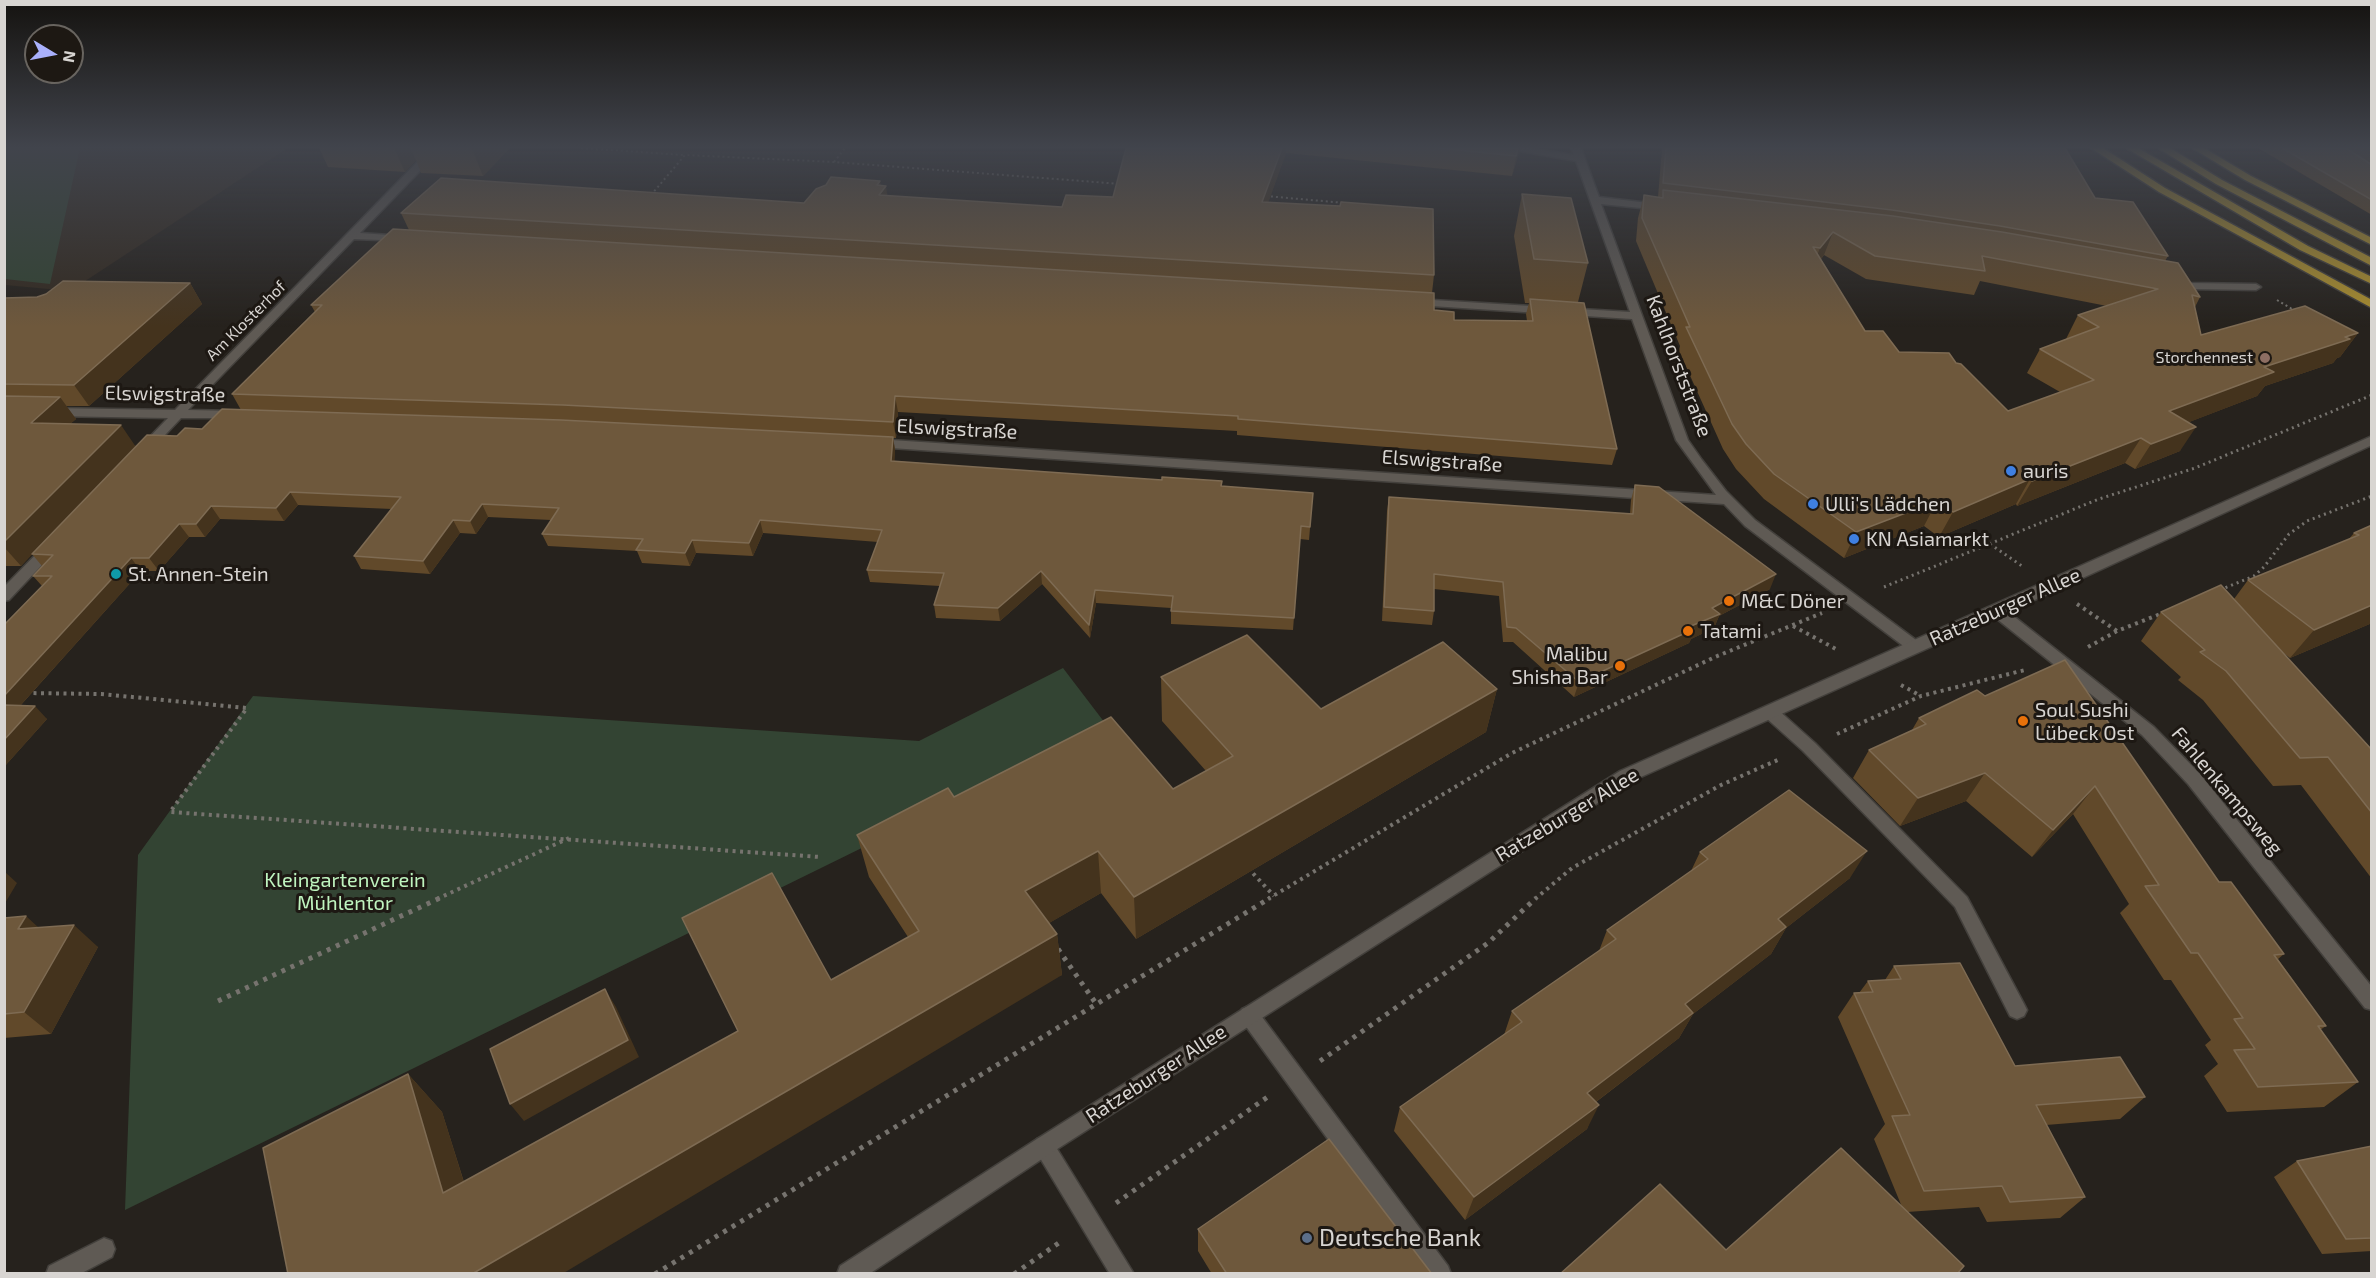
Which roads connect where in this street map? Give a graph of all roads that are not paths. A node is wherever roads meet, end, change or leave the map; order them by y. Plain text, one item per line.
1 (380, 208) edge
2 (1598, 208) edge
3 (1667, 208) edge
4 (1670, 208) edge
5 (2193, 208) edge
6 (2234, 208) edge
7 (2266, 208) edge
8 (2305, 208) edge
9 (353, 236) junction
10 (413, 240) edge
11 (2372, 242) edge
12 (2372, 263) edge
13 (2372, 281) edge
14 (2167, 282) edge
15 (2256, 287) road end
16 (1408, 302) edge
17 (2372, 305) edge
18 (1635, 316) junction
19 (39, 412) edge
20 (178, 413) junction
21 (249, 416) edge
22 (2372, 440) edge
23 (865, 443) edge
24 (130, 463) edge
25 (1726, 500) junction
26 (60, 538) edge
27 (4, 596) edge
28 (1997, 611) junction
29 (1915, 647) junction
30 (1770, 712) junction
31 (2372, 1002) edge
32 (2017, 1010) dead end
33 (1249, 1015) junction
34 (1044, 1146) junction
35 (104, 1249) dead end
36 (57, 1274) edge
37 (848, 1274) edge
38 (1123, 1274) edge
39 (1440, 1274) edge

1 - 9 street, Am Klosterhof
2 - 18 street, Kahlhorststraße
3 - 4 street
5 - 17 main road
6 - 13 main road
7 - 12 main road
8 - 11 main road
9 - 10 street
9 - 20 street, Am Klosterhof
14 - 15 street
16 - 18 street
18 - 25 street, Kahlhorststraße
19 - 20 street, Elswigstraße
20 - 21 street, Elswigstraße
20 - 24 street, Am Klosterhof
22 - 28 street, Ratzeburger Allee
23 - 25 street, Elswigstraße
25 - 29 street, Kahlhorststraße
26 - 27 street
28 - 29 street, Ratzeburger Allee
28 - 31 street, Fahlenkampsweg
29 - 30 street, Ratzeburger Allee
30 - 32 street
30 - 33 street, Ratzeburger Allee
33 - 34 street, Ratzeburger Allee
33 - 39 street
34 - 37 street, Ratzeburger Allee
34 - 38 street
35 - 36 street

